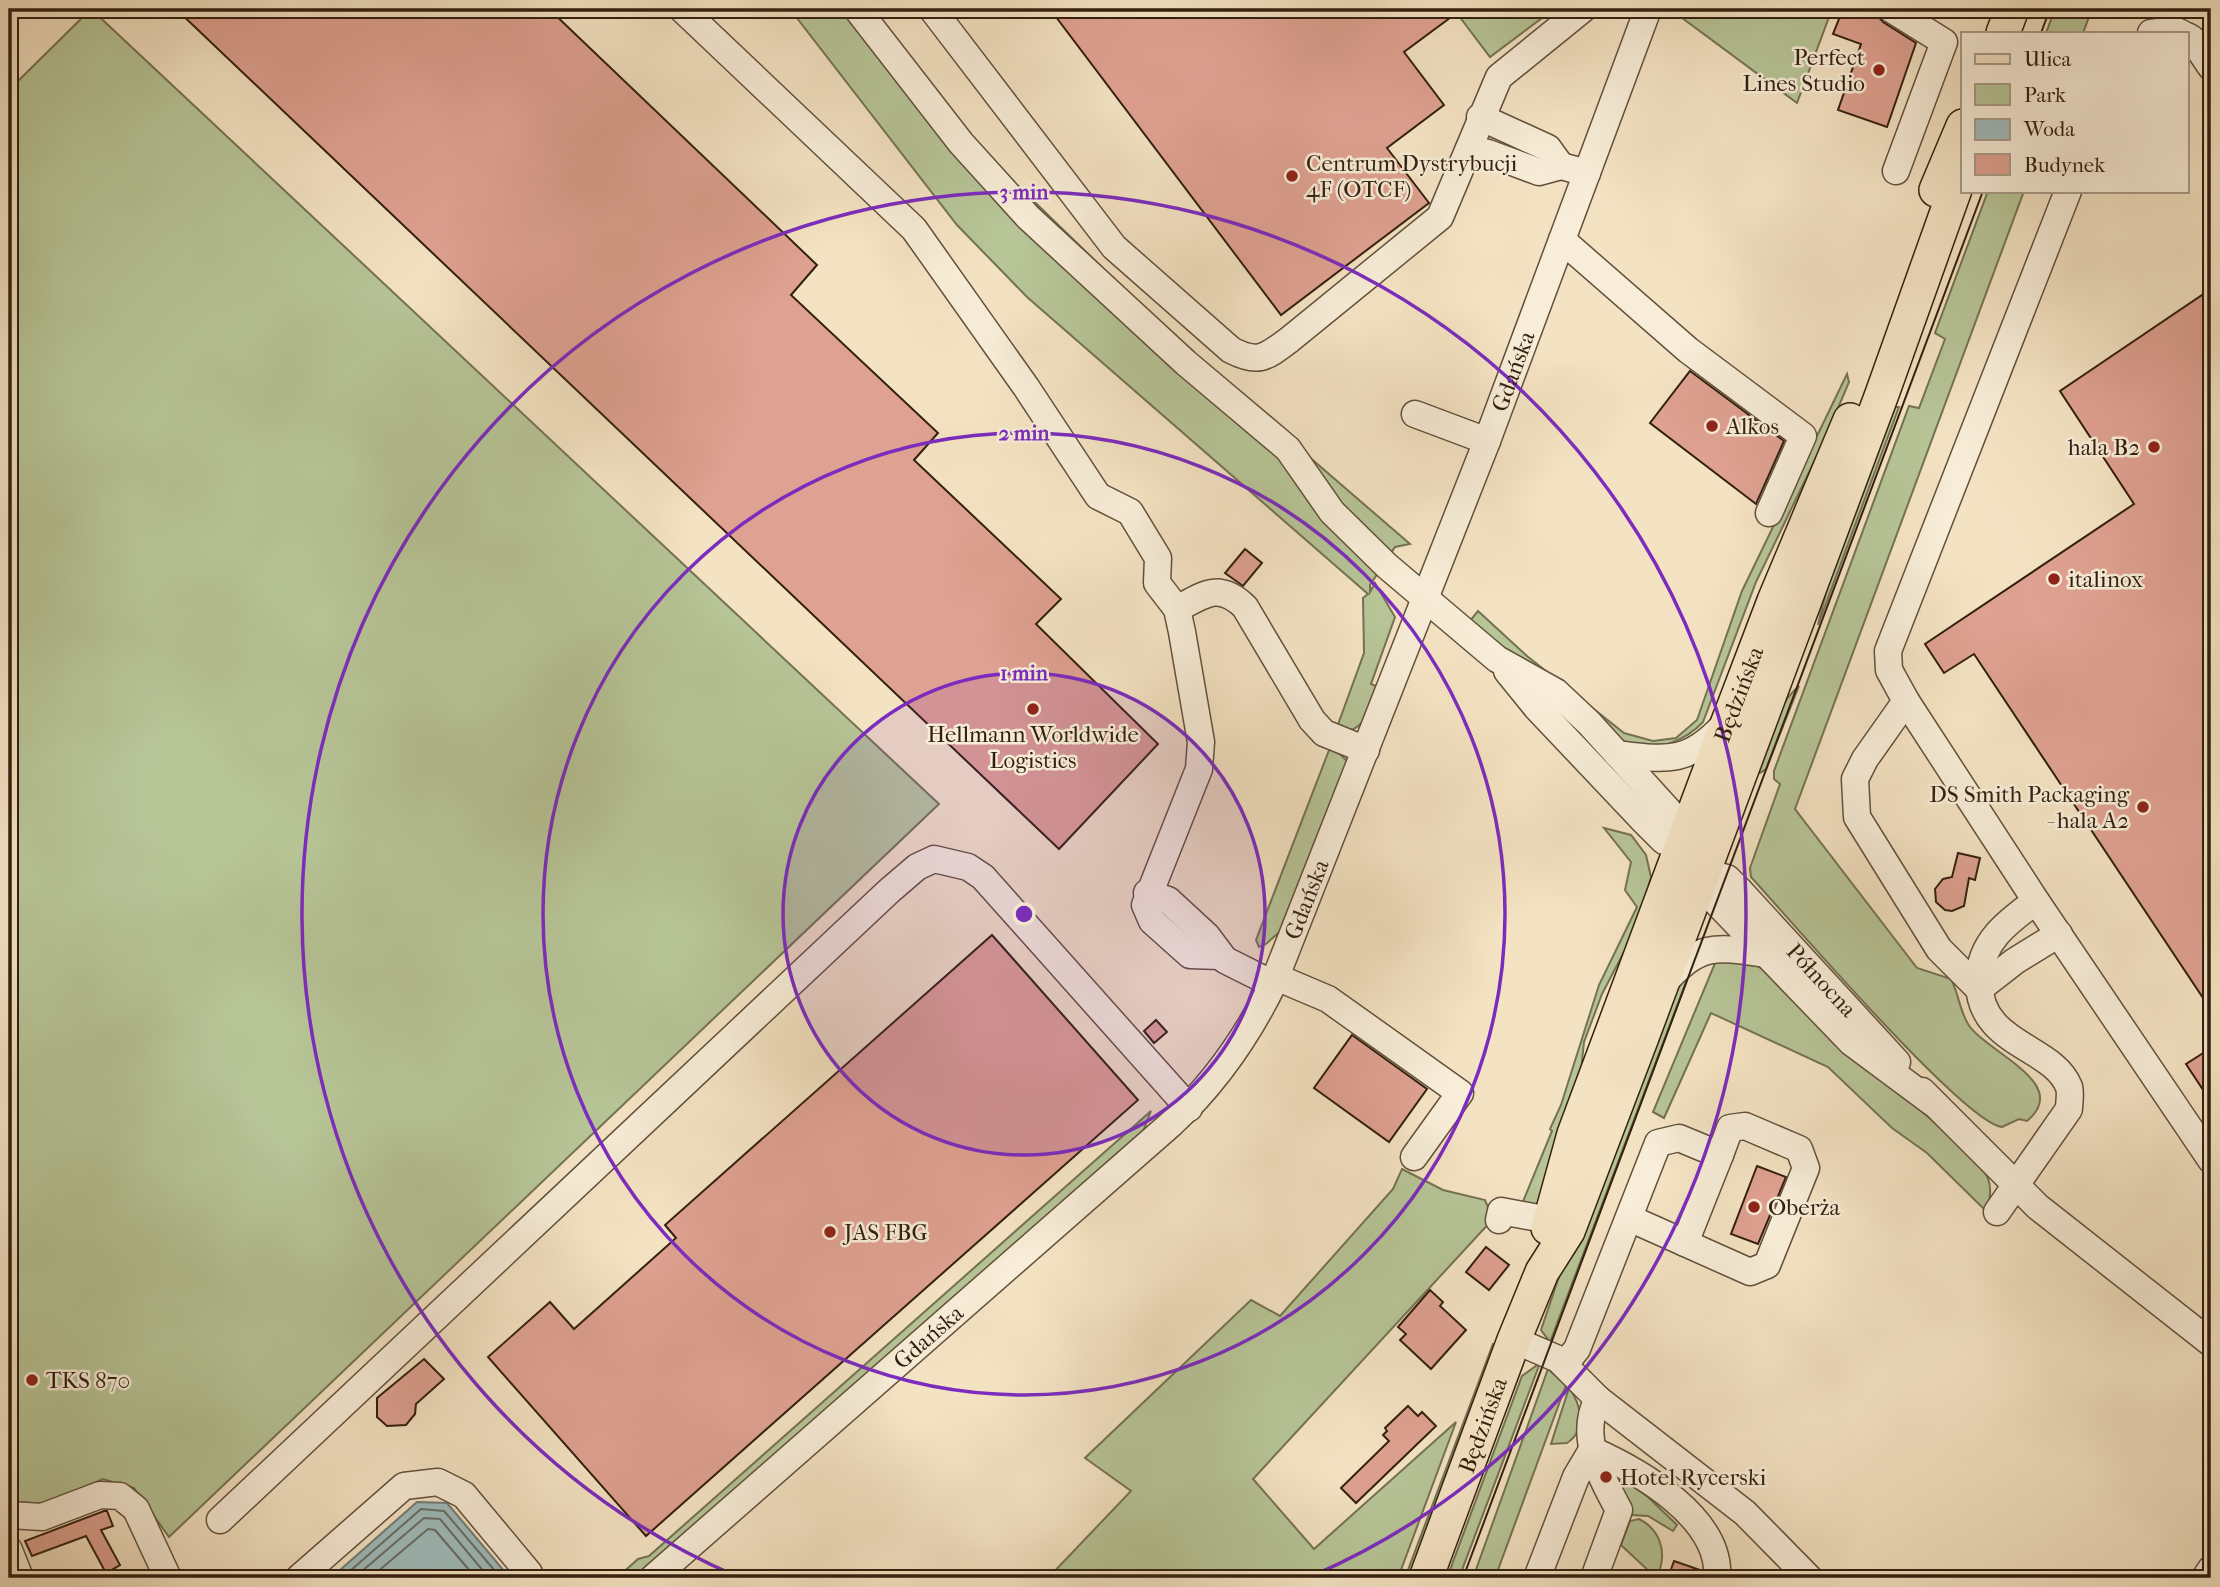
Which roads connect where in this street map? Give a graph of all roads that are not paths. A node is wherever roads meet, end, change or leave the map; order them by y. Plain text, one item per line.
1 (682, 9) edge
2 (857, 9) edge
3 (932, 9) edge
4 (1583, 9) edge
5 (1648, 9) edge
6 (1891, 9) edge
7 (2012, 9) edge
8 (2003, 32) edge
9 (2159, 32) edge
10 (2178, 32) edge
11 (2188, 36) edge
12 (2211, 67) edge
13 (1480, 117) junction
14 (1961, 130) edge
15 (1469, 149) junction
16 (1561, 166) junction
17 (1896, 172) dead end
18 (1961, 172) edge
19 (1587, 173) junction
20 (2068, 192) edge
21 (1562, 240) junction
22 (1415, 414) dead end
23 (1488, 441) junction
24 (1769, 513) dead end
25 (1426, 599) junction
26 (1177, 609) junction
27 (1497, 659) junction
28 (1906, 701) junction
29 (1730, 718) junction
30 (1366, 750) junction
31 (1617, 754) junction
32 (1683, 844) junction
33 (1703, 872) junction
34 (2036, 901) junction
35 (2059, 934) junction
36 (1766, 954) junction
37 (1274, 980) junction
38 (1659, 988) junction
39 (1979, 989) junction
40 (1933, 1103) junction
41 (1189, 1108) junction
42 (1720, 1155) junction
43 (1414, 1157) dead end
44 (2211, 1160) edge
45 (2015, 1184) junction
46 (1997, 1212) dead end
47 (1629, 1218) junction
48 (1499, 1220) dead end
49 (1549, 1220) junction
50 (1685, 1243) junction
51 (1542, 1272) junction
52 (1514, 1340) junction
53 (2211, 1343) edge
54 (1565, 1364) junction
55 (1598, 1399) junction
56 (1592, 1450) junction
57 (9, 1515) edge
58 (220, 1520) dead end
59 (2211, 1569) edge
60 (168, 1578) edge
61 (299, 1578) edge
62 (530, 1578) edge
63 (653, 1578) edge
64 (1426, 1578) edge
65 (1537, 1578) edge
66 (1594, 1578) edge
67 (1717, 1578) edge
68 (1809, 1578) edge
69 (2205, 1578) edge

1 - 26 street
2 - 25 street, Północna
3 - 15 street
4 - 13 street
5 - 19 street, Gdańska
6 - 17 street
7 - 8 main road
9 - 10 street
11 - 12 street
13 - 15 street
13 - 16 street
14 - 29 main road, Będzińska
15 - 16 street
16 - 19 street
18 - 33 main road, Będzińska
19 - 21 street, Gdańska
20 - 28 street
21 - 23 street, Gdańska
21 - 24 street
22 - 23 street
23 - 25 street, Gdańska
25 - 27 street, Północna
25 - 30 street, Gdańska
26 - 30 street
26 - 37 street
27 - 31 street, Północna
27 - 32 street, Północna
28 - 34 street
28 - 39 street
29 - 31 street
29 - 32 main road, Będzińska
30 - 37 street, Gdańska
31 - 32 street, Północna
32 - 33 street, Północna
32 - 49 main road, Będzińska
33 - 36 street, Północna
33 - 38 main road, Będzińska
33 - 40 street, Północna
34 - 35 street
34 - 39 street
35 - 39 street
35 - 44 street
36 - 38 street
36 - 40 street, Północna
37 - 41 street, Gdańska
37 - 43 street
38 - 51 main road, Będzińska
39 - 45 street
40 - 45 street, Północna
41 - 58 street
41 - 63 street, Gdańska
42 - 47 street
42 - 50 street
42 - 50 street
45 - 46 street
45 - 53 street, Północna
47 - 50 street
47 - 54 street
48 - 49 street
49 - 51 main road, Będzińska
51 - 52 main road, Będzińska
52 - 54 street
52 - 64 main road, Będzińska
54 - 55 street
55 - 56 street
55 - 68 street
56 - 65 street
56 - 66 street
56 - 67 street
57 - 60 street
59 - 69 street
61 - 62 street

